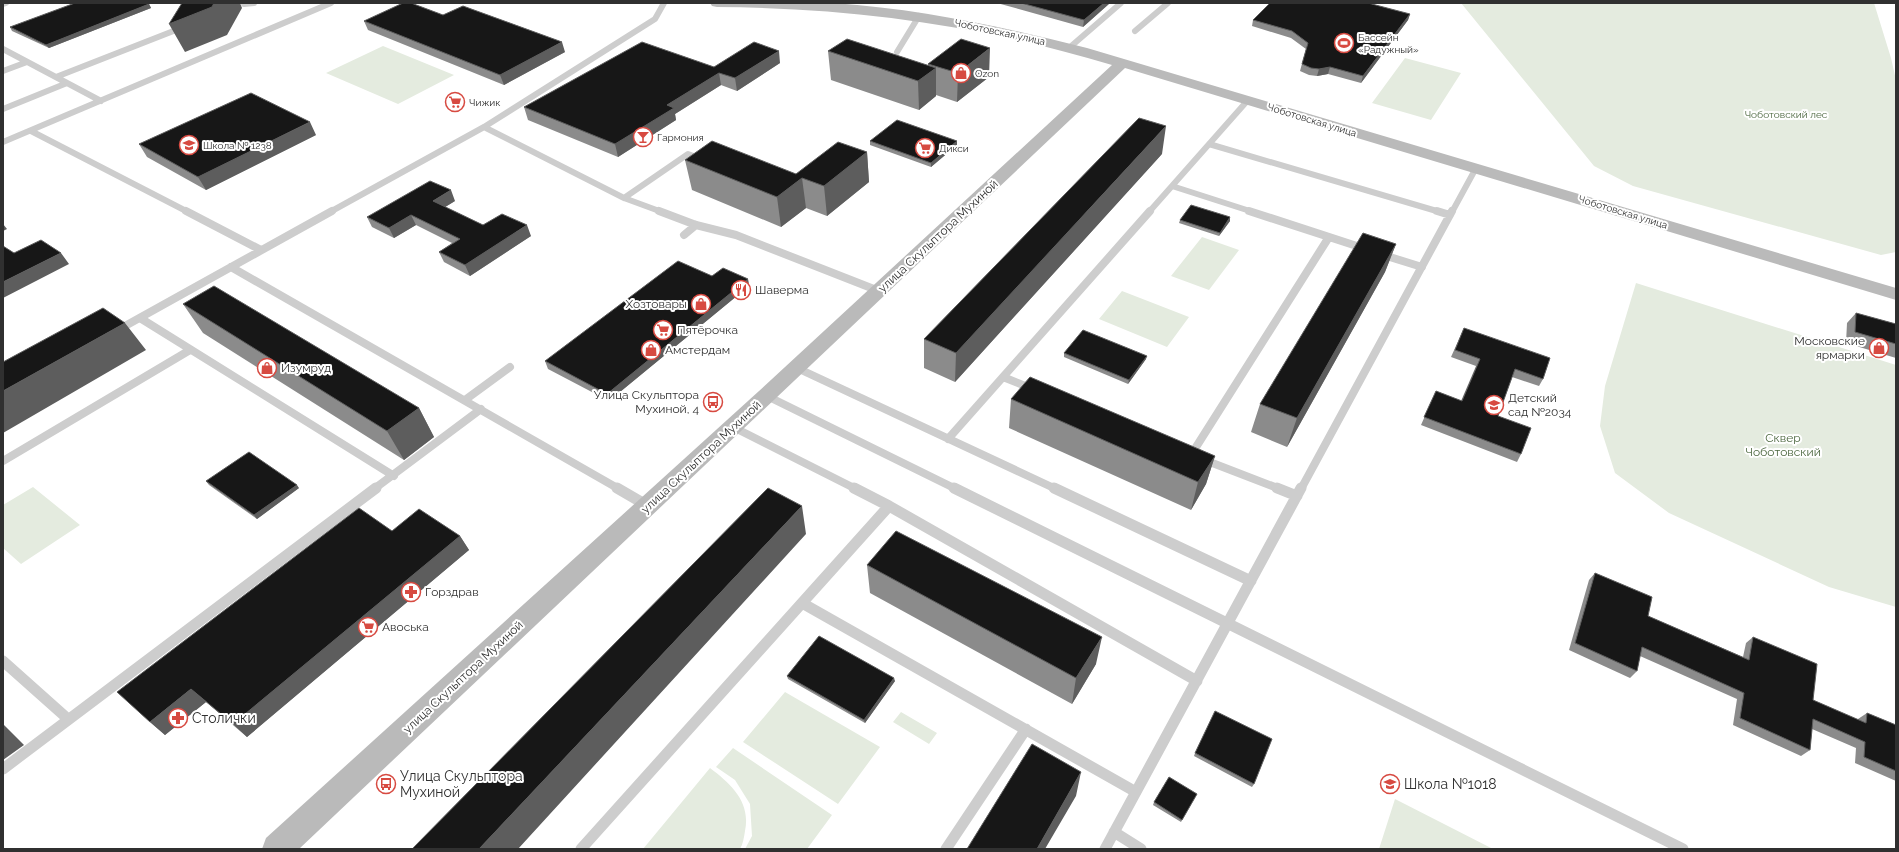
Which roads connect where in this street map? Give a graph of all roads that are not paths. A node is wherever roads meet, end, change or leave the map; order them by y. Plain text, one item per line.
1 (6, 3) edge
2 (254, 3) edge
3 (332, 3) edge
4 (664, 3) edge
5 (717, 3) edge
6 (1120, 3) edge
7 (1168, 3) edge
8 (3, 4) edge
9 (244, 4) dead end
10 (195, 6) edge
11 (919, 16) junction
12 (1135, 31) dead end
13 (1069, 48) junction
14 (3, 49) edge
15 (896, 52) dead end
16 (27, 62) junction
17 (1123, 62) junction
18 (3, 71) edge
19 (56, 77) junction
20 (67, 83) junction
21 (1248, 100) junction
22 (101, 101) junction
23 (3, 109) edge
24 (484, 127) junction
25 (31, 131) junction
26 (3, 142) edge
27 (1209, 144) junction
28 (710, 162) edge
29 (1476, 168) junction
30 (1172, 186) junction
31 (624, 198) junction
32 (1450, 215) junction
33 (696, 226) junction
34 (684, 235) dead end
35 (1329, 237) junction
36 (261, 250) junction
37 (231, 267) junction
38 (1422, 268) junction
39 (879, 291) junction
40 (1896, 294) edge
41 (140, 318) junction
42 (105, 337) edge
43 (190, 350) junction
44 (510, 367) dead end
45 (797, 368) junction
46 (1003, 377) junction
47 (1039, 392) edge
48 (767, 396) junction
49 (465, 400) junction
50 (481, 409) junction
51 (733, 427) junction
52 (948, 439) junction
53 (3, 461) edge
54 (394, 476) junction
55 (1298, 496) junction
56 (648, 506) junction
57 (889, 506) junction
58 (1251, 581) junction
59 (802, 603) junction
60 (1228, 624) junction
61 (3, 661) edge
62 (1197, 681) junction
63 (68, 720) junction
64 (1026, 729) junction
65 (3, 769) edge
66 (1136, 792) junction
67 (1114, 832) junction
68 (277, 849) edge
69 (581, 849) edge
70 (946, 849) edge
71 (1105, 849) edge
72 (1142, 849) edge
73 (1683, 849) edge

1 - 8 lane
2 - 9 lane
3 - 22 lane
4 - 24 lane
5 - 11 main road, Чоботовская улица
6 - 13 lane
7 - 12 lane
10 - 19 lane
11 - 13 main road, Чоботовская улица
11 - 15 lane
13 - 17 main road, Чоботовская улица
14 - 16 lane
16 - 18 lane
16 - 19 lane
17 - 21 main road, Чоботовская улица
17 - 39 main road, улица Скульптора Мухиной
19 - 20 lane
20 - 22 lane
20 - 23 lane
21 - 27 lane
21 - 29 main road, Чоботовская улица
22 - 25 lane
24 - 31 lane
24 - 36 lane
25 - 26 lane
25 - 36 lane
27 - 30 lane
27 - 32 lane
28 - 31 lane
29 - 32 lane
29 - 40 main road, Чоботовская улица
30 - 35 lane
30 - 46 lane
31 - 33 lane
32 - 38 lane
33 - 34 lane
33 - 39 lane
35 - 38 lane
35 - 55 lane
36 - 37 lane
37 - 41 lane
37 - 49 lane
38 - 55 lane
39 - 45 main road, улица Скульптора Мухиной
41 - 42 lane
41 - 43 lane
43 - 53 lane
43 - 54 lane
44 - 49 lane
45 - 48 main road, улица Скульптора Мухиной
45 - 52 lane
46 - 47 lane
46 - 52 lane
48 - 51 main road, улица Скульптора Мухиной
48 - 60 lane
49 - 50 lane
50 - 54 lane
50 - 56 lane
51 - 56 main road, улица Скульптора Мухиной
51 - 57 lane
52 - 58 lane
54 - 63 lane
55 - 58 lane
56 - 68 main road, улица Скульптора Мухиной
57 - 59 lane
57 - 62 lane
58 - 60 lane
59 - 64 lane
59 - 69 lane
60 - 62 lane
60 - 73 lane
61 - 63 lane
62 - 66 lane
63 - 65 lane
64 - 66 lane
64 - 70 lane
66 - 67 lane
67 - 71 lane
67 - 72 lane

